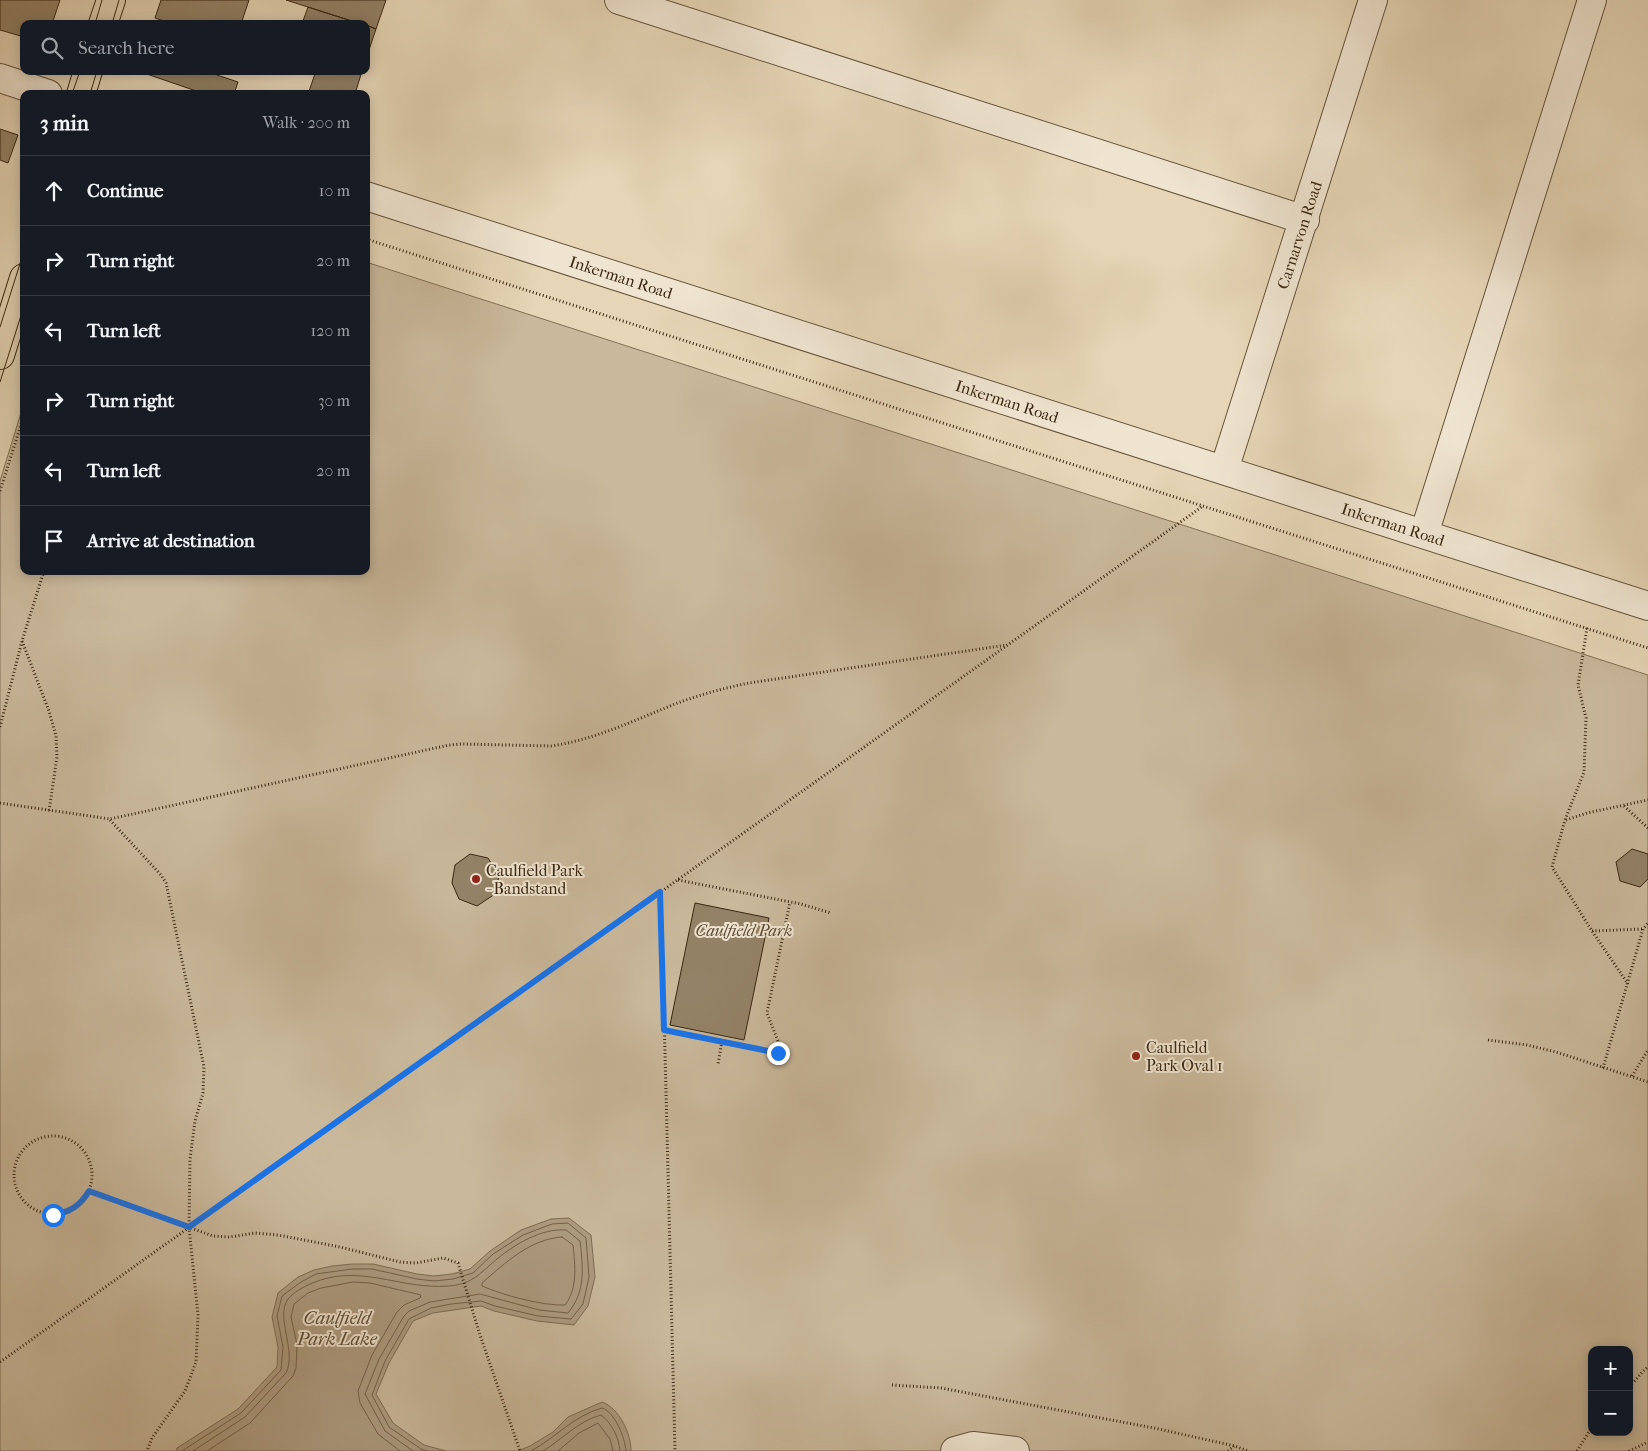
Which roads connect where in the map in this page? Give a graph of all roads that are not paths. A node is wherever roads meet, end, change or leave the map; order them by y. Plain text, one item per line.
1 (111, 0) edge
2 (619, 0) edge
3 (1373, 0) edge
4 (1592, 0) edge
5 (104, 20) edge
6 (87, 75) edge
7 (0, 78) edge
8 (36, 90) edge
9 (82, 90) edge
10 (370, 197) edge
11 (1305, 220) junction
12 (20, 291) edge
13 (0, 355) edge
14 (1224, 470) junction
15 (1424, 534) junction
16 (1648, 606) edge
17 (955, 1451) edge
18 (1015, 1451) edge

1 - 5 main road
2 - 11 street
3 - 11 street, Carnarvon Road
4 - 15 street
6 - 9 main road
7 - 8 street
10 - 14 street, Inkerman Road
11 - 14 street, Carnarvon Road
12 - 13 main road
14 - 15 street, Inkerman Road
15 - 16 street, Inkerman Road
17 - 18 street

